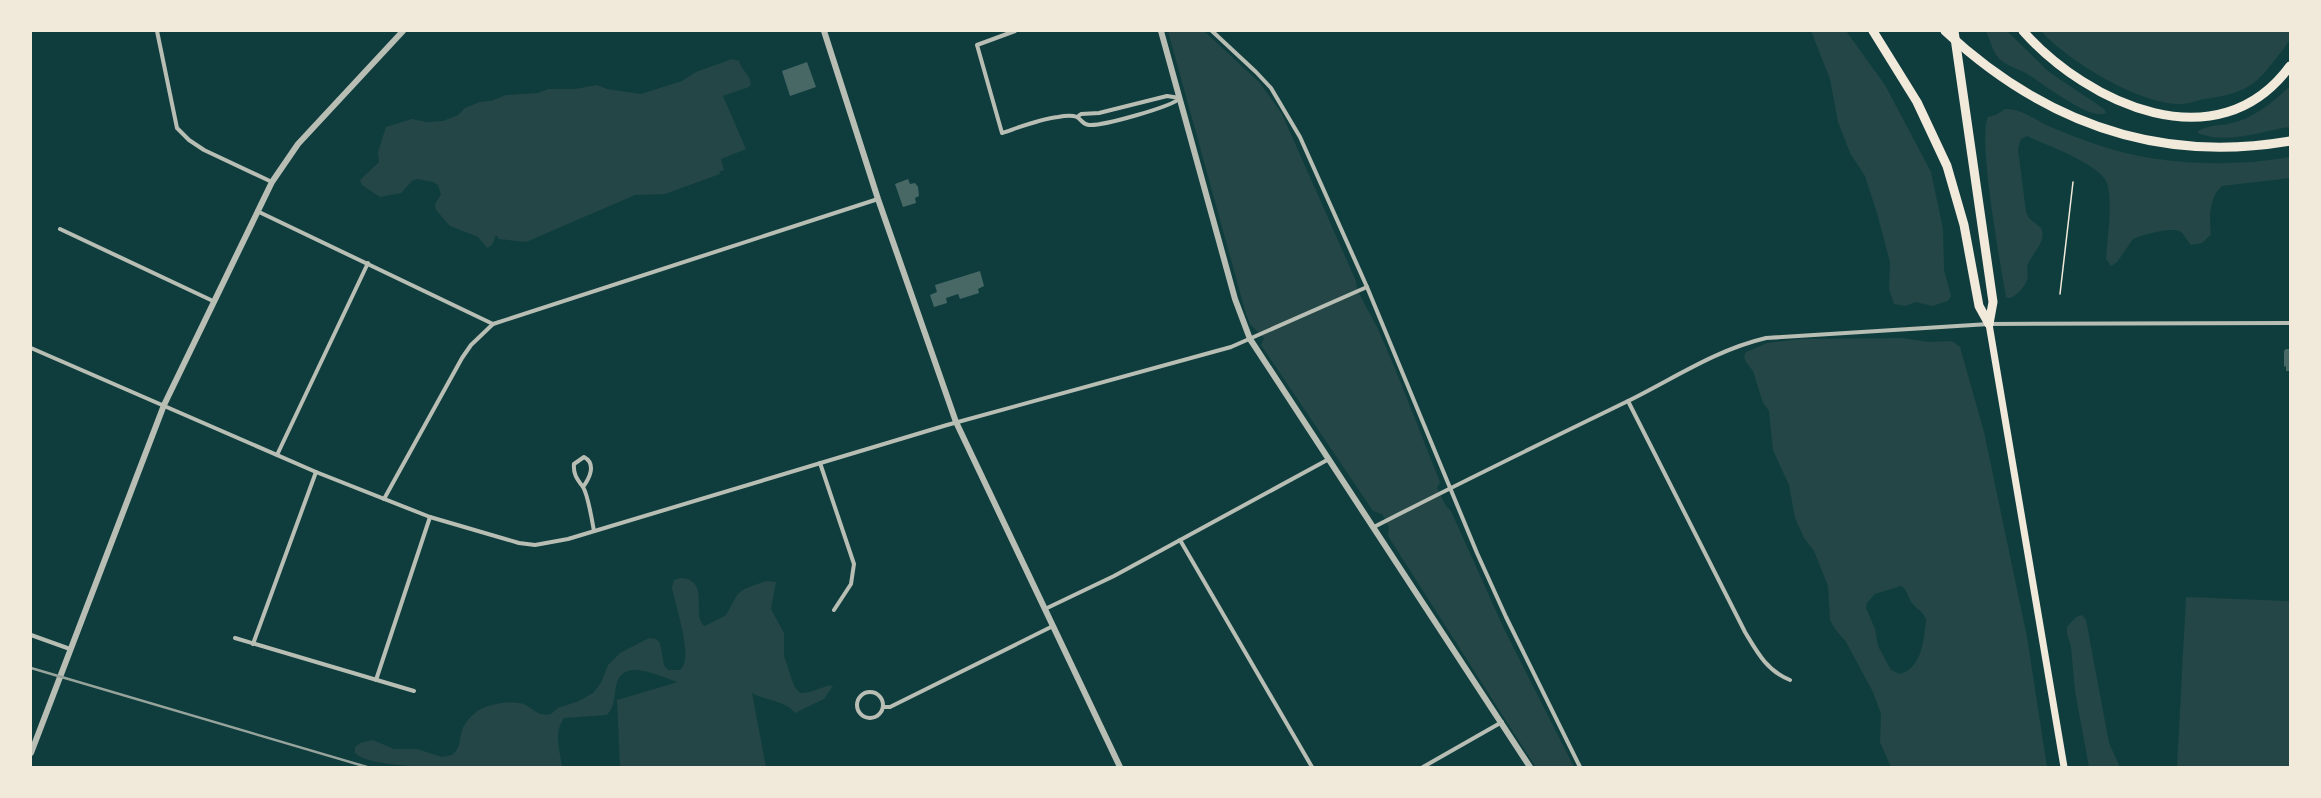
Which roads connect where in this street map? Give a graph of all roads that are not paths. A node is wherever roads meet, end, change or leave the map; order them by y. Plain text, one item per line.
1 (157, 31) edge
2 (403, 31) edge
3 (824, 31) edge
4 (1015, 31) edge
5 (1161, 31) edge
6 (1212, 31) edge
7 (1873, 31) edge
8 (1945, 31) edge
9 (1954, 31) edge
10 (2023, 31) edge
11 (2290, 66) edge
12 (1180, 98) junction
13 (1077, 117) junction
14 (2290, 142) edge
15 (272, 182) junction
16 (878, 199) junction
17 (257, 211) junction
18 (60, 229) dead end
19 (368, 263) junction
20 (1367, 287) junction
21 (214, 301) junction
22 (2290, 323) edge
23 (493, 324) junction
24 (1989, 324) junction
25 (1250, 339) junction
26 (31, 348) edge
27 (1628, 401) junction
28 (164, 405) junction
29 (956, 422) junction
30 (277, 455) junction
31 (1329, 459) junction
32 (820, 463) junction
33 (316, 472) junction
34 (583, 487) junction
35 (1449, 488) junction
36 (384, 499) junction
37 (430, 516) junction
38 (1374, 527) junction
39 (594, 531) junction
40 (1180, 540) junction
41 (1045, 609) junction
42 (834, 610) dead end
43 (1053, 626) junction
44 (31, 635) edge
45 (235, 638) dead end
46 (253, 644) junction
47 (70, 649) junction
48 (376, 680) junction
49 (1790, 680) dead end
50 (414, 691) dead end
51 (883, 707) junction
52 (1502, 722) junction
53 (31, 753) edge
54 (1120, 767) edge
55 (1312, 767) edge
56 (1424, 767) edge
57 (1530, 767) edge
58 (1580, 767) edge
59 (2064, 767) edge

1 - 15 street
2 - 15 street
3 - 16 street
4 - 13 street
5 - 12 street
6 - 20 street
7 - 24 highway
8 - 14 highway
9 - 24 highway
10 - 11 highway
12 - 13 street
12 - 13 street
12 - 25 street
15 - 17 street
16 - 23 street
16 - 29 street
17 - 19 street
17 - 21 street
18 - 21 street
19 - 23 street
19 - 30 street
20 - 25 street
20 - 35 street
21 - 28 street
22 - 24 street
23 - 36 street
24 - 27 street
24 - 59 main road
25 - 29 street
25 - 31 street
26 - 28 street
27 - 35 street
27 - 49 street
28 - 30 street
28 - 47 street
29 - 32 street
29 - 41 street
30 - 33 street
31 - 38 street
31 - 40 street
32 - 39 street
32 - 42 street
33 - 36 street
33 - 46 street
34 - 34 street
34 - 39 street
35 - 38 street
35 - 58 street
36 - 37 street
37 - 39 street
37 - 48 street
38 - 52 street
40 - 41 street
40 - 55 street
41 - 43 street
43 - 51 street
43 - 54 street
44 - 47 street
45 - 46 street
46 - 48 street
47 - 53 street
48 - 50 street
51 - 51 street
52 - 56 street
52 - 57 street

